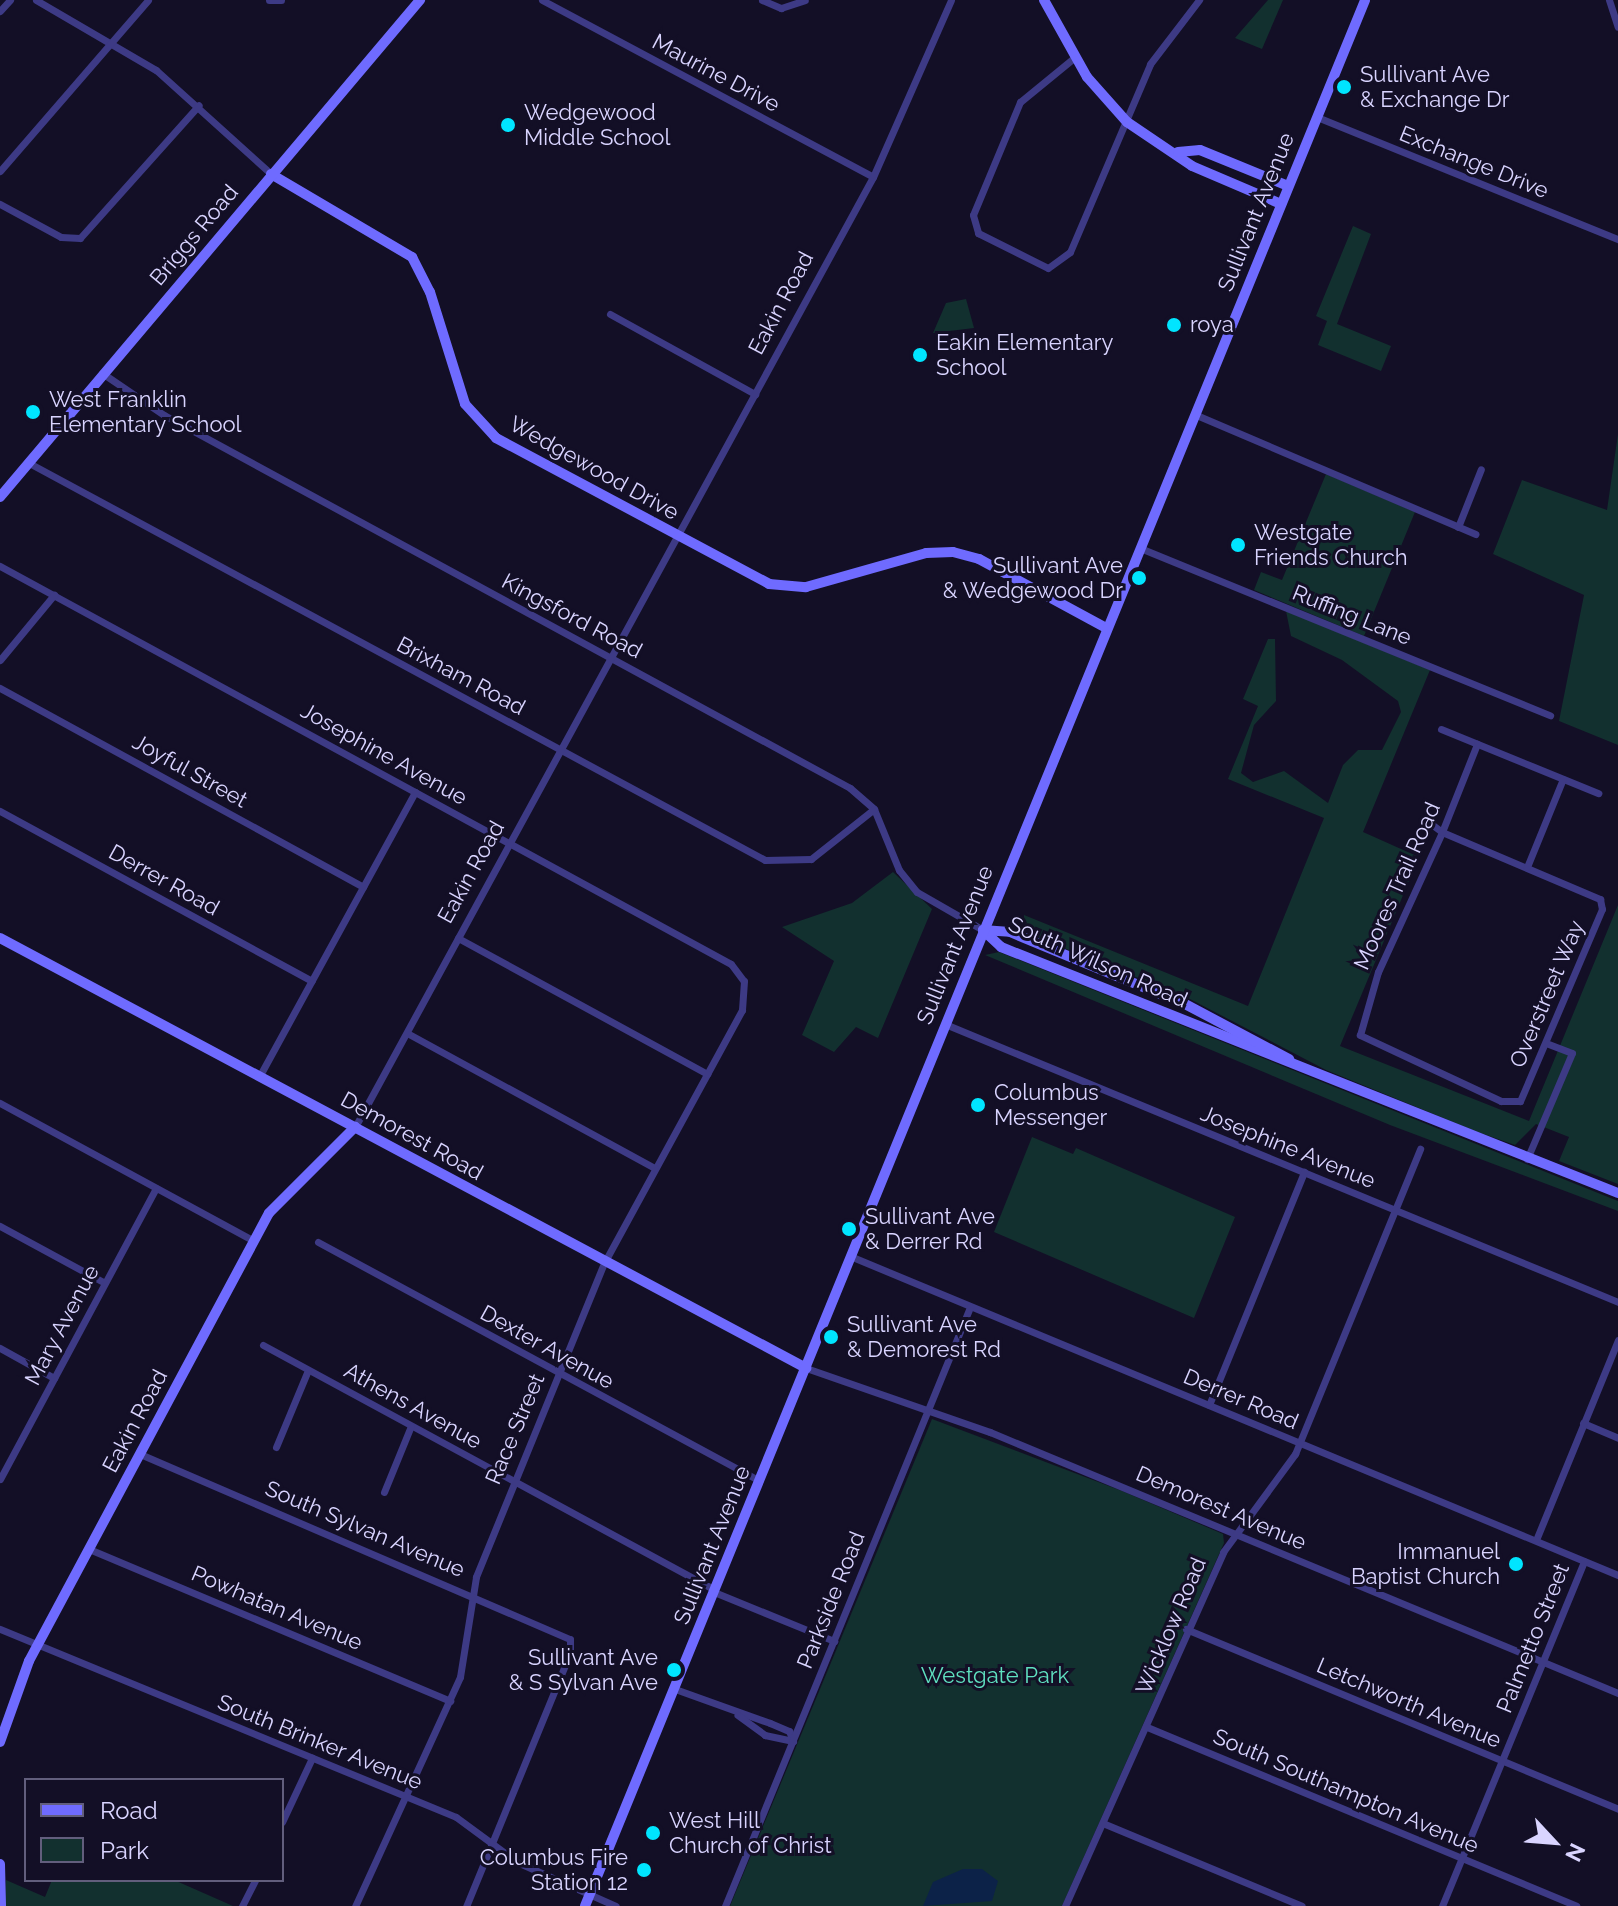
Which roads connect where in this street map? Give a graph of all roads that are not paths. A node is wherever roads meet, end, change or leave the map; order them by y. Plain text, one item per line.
1 (10, 0) edge
2 (36, 0) edge
3 (148, 0) edge
4 (269, 0) edge
5 (281, 0) edge
6 (420, 0) edge
7 (542, 0) edge
8 (762, 0) edge
9 (805, 0) edge
10 (951, 0) edge
11 (1044, 0) edge
12 (1199, 0) edge
13 (1365, 0) edge
14 (1609, 0) edge
15 (0, 11) edge
16 (1618, 27) edge
17 (111, 42) junction
18 (1075, 57) junction
19 (199, 105) junction
20 (1317, 117) junction
21 (1124, 119) junction
22 (1178, 152) junction
23 (0, 171) edge
24 (271, 174) junction
25 (873, 177) junction
26 (1288, 186) junction
27 (0, 204) edge
28 (1281, 204) junction
29 (1618, 239) edge
30 (610, 314) dead end
31 (102, 373) junction
32 (755, 394) junction
33 (1194, 414) junction
34 (29, 463) junction
35 (1481, 469) dead end
36 (0, 497) edge
37 (1458, 527) junction
38 (1475, 534) dead end
39 (677, 536) junction
40 (1140, 548) junction
41 (0, 566) edge
42 (54, 595) junction
43 (1106, 628) junction
44 (611, 658) junction
45 (0, 660) edge
46 (0, 688) edge
47 (1550, 715) dead end
48 (1441, 729) dead end
49 (1477, 744) junction
50 (560, 751) junction
51 (1563, 779) junction
52 (415, 792) junction
53 (1598, 793) dead end
54 (874, 809) junction
55 (0, 811) edge
56 (1426, 820) dead end
57 (1442, 832) junction
58 (509, 843) junction
59 (1527, 867) junction
60 (363, 887) junction
61 (983, 930) junction
62 (0, 938) edge
63 (458, 938) junction
64 (312, 981) junction
65 (744, 981) joint
66 (945, 1024) junction
67 (407, 1033) junction
68 (1546, 1043) junction
69 (707, 1074) junction
70 (1319, 1076) junction
71 (259, 1077) junction
72 (1520, 1101) joint
73 (0, 1103) edge
74 (355, 1127) junction
75 (1420, 1149) dead end
76 (1527, 1159) junction
77 (655, 1168) junction
78 (1304, 1172) junction
79 (156, 1188) junction
80 (1618, 1193) edge
81 (1395, 1211) junction
82 (0, 1226) edge
83 (254, 1241) junction
84 (318, 1242) dead end
85 (850, 1256) junction
86 (604, 1263) junction
87 (105, 1283) junction
88 (1618, 1302) edge
89 (970, 1307) junction
90 (1618, 1340) edge
91 (263, 1345) dead end
92 (0, 1348) edge
93 (806, 1368) junction
94 (308, 1370) junction
95 (558, 1373) junction
96 (54, 1378) junction
97 (1209, 1405) junction
98 (928, 1411) junction
99 (1583, 1423) junction
100 (411, 1426) junction
101 (1618, 1438) edge
102 (1300, 1443) junction
103 (276, 1447) dead end
104 (140, 1454) junction
105 (0, 1479) edge
106 (513, 1481) junction
107 (760, 1481) junction
108 (384, 1492) dead end
109 (1236, 1533) junction
110 (1536, 1540) junction
111 (89, 1549) junction
112 (1584, 1561) junction
113 (1618, 1575) edge
114 (715, 1591) junction
115 (472, 1594) junction
116 (0, 1629) edge
117 (1186, 1629) junction
118 (834, 1641) junction
119 (38, 1645) junction
120 (1543, 1662) junction
121 (675, 1689) junction
122 (1618, 1693) edge
123 (450, 1701) junction
124 (737, 1715) junction
125 (1147, 1727) junction
126 (793, 1741) junction
127 (0, 1742) edge
128 (312, 1758) junction
129 (1502, 1761) junction
130 (406, 1797) junction
131 (1618, 1809) edge
132 (284, 1818) edge
133 (1105, 1824) junction
134 (492, 1842) junction
135 (1461, 1858) junction
136 (0, 1864) edge
137 (254, 1882) edge
138 (589, 1895) junction
139 (1, 1906) edge
140 (242, 1906) edge
141 (355, 1906) edge
142 (466, 1906) edge
143 (585, 1906) edge
144 (616, 1906) edge
145 (725, 1906) edge
146 (1065, 1906) edge
147 (1302, 1906) edge
148 (1442, 1906) edge
149 (1576, 1906) edge

1 - 15 street
2 - 17 street, Wedgewood Drive
3 - 17 street
4 - 5 street
6 - 24 street, Briggs Road
7 - 25 street, Maurine Drive
8 - 9 street
10 - 25 street, Eakin Road
11 - 18 street
12 - 21 street
13 - 20 street, Sullivant Avenue
14 - 16 street
17 - 19 street, Wedgewood Drive
17 - 23 street
18 - 21 street
18 - 21 street
19 - 24 street, Wedgewood Drive
19 - 27 street
20 - 26 street, Sullivant Avenue
20 - 29 street, Exchange Drive
21 - 22 street
22 - 26 street
22 - 28 street
24 - 31 street, Briggs Road
24 - 39 street, Wedgewood Drive
25 - 32 street, Eakin Road
26 - 28 street, Sullivant Avenue
28 - 33 street, Sullivant Avenue
30 - 32 street
31 - 34 street, Briggs Road
31 - 44 street, Kingsford Road
32 - 39 street, Eakin Road
33 - 37 street
33 - 40 street, Sullivant Avenue
34 - 36 street, Briggs Road
34 - 50 street, Brixham Road
35 - 37 street
37 - 38 street
39 - 43 street, Wedgewood Drive
39 - 44 street, Eakin Road
40 - 43 street, Sullivant Avenue
40 - 47 street, Ruffing Lane
41 - 42 street, Josephine Avenue
42 - 45 street
42 - 52 street, Josephine Avenue
43 - 61 street, Sullivant Avenue
44 - 50 street, Eakin Road
44 - 54 street, Kingsford Road
46 - 60 street, Joyful Street
48 - 49 street
49 - 51 street
49 - 57 street, Moores Trail Road
50 - 54 street, Brixham Road
50 - 58 street, Eakin Road
51 - 53 street
51 - 59 street
52 - 58 street, Josephine Avenue
52 - 60 street
54 - 61 street, Kingsford Road
55 - 64 street, Derrer Road
56 - 57 street, Overstreet Way
57 - 59 street, Overstreet Way
57 - 72 street, Moores Trail Road
58 - 63 street, Eakin Road
58 - 65 street, Josephine Avenue
59 - 68 street, Overstreet Way
60 - 64 street
61 - 66 street, Sullivant Avenue
61 - 70 street, South Wilson Road
61 - 70 street, South Wilson Road
62 - 71 street, Demorest Road
63 - 67 street, Eakin Road
63 - 69 street
64 - 71 street
65 - 69 street, Race Street
66 - 78 street, Josephine Avenue
66 - 85 street, Sullivant Avenue
67 - 74 street, Eakin Road
67 - 77 street
68 - 72 street, Overstreet Way
68 - 76 street
69 - 77 street, Race Street
70 - 76 street, South Wilson Road
71 - 74 street, Demorest Road
73 - 79 street
74 - 83 street, Eakin Road
74 - 86 street, Demorest Road
75 - 81 street, Wicklow Road
76 - 80 street, South Wilson Road
77 - 86 street, Race Street
78 - 81 street, Josephine Avenue
78 - 97 street
79 - 83 street
79 - 87 street, Mary Avenue
81 - 88 street, Josephine Avenue
81 - 102 street, Wicklow Road
82 - 87 street
83 - 104 street, Eakin Road
84 - 95 street, Dexter Avenue
85 - 89 street, Derrer Road
85 - 93 street, Sullivant Avenue
86 - 93 street, Demorest Road
86 - 95 street, Race Street
87 - 96 street, Mary Avenue
89 - 97 street, Derrer Road
89 - 98 street, Parkside Road
90 - 99 street
91 - 94 street, Athens Avenue
92 - 96 street
93 - 98 street, Demorest Avenue
93 - 107 street, Sullivant Avenue
94 - 100 street, Athens Avenue
94 - 103 street
95 - 106 street, Race Street
95 - 107 street, Dexter Avenue
96 - 105 street, Mary Avenue
97 - 102 street, Derrer Road
98 - 109 street, Demorest Avenue
98 - 118 street, Parkside Road
99 - 101 street
99 - 110 street
100 - 106 street, Athens Avenue
100 - 108 street
102 - 109 street, Wicklow Road
102 - 110 street, Derrer Road
104 - 111 street, Eakin Road
104 - 115 street, South Sylvan Avenue
106 - 114 street, Athens Avenue
106 - 115 street, Race Street
107 - 114 street, Sullivant Avenue
109 - 117 street, Wicklow Road
109 - 120 street, Demorest Avenue
110 - 112 street, Derrer Road
111 - 119 street, Eakin Road
111 - 123 street, Powhatan Avenue
112 - 113 street, Derrer Road
112 - 120 street, Palmetto Street
114 - 118 street
114 - 121 street, Sullivant Avenue
115 - 123 street, Race Street
115 - 134 street, South Sylvan Avenue
116 - 119 street, South Brinker Avenue
117 - 125 street, Wicklow Road
117 - 129 street, Letchworth Avenue
118 - 126 street, Parkside Road
119 - 127 street, Eakin Road
119 - 128 street, South Brinker Avenue
120 - 122 street, Demorest Avenue
120 - 129 street, Palmetto Street
121 - 124 street
121 - 138 street, Sullivant Avenue
123 - 130 street, Race Street
124 - 126 street
124 - 126 street
125 - 133 street, Wicklow Road
125 - 135 street, South Southampton Avenue
126 - 145 street, Parkside Road
128 - 130 street, South Brinker Avenue
128 - 132 street
129 - 131 street, Letchworth Avenue
129 - 135 street, Palmetto Street
130 - 134 street, South Brinker Avenue
130 - 141 street, Race Street
133 - 146 street, Wicklow Road
133 - 147 street
134 - 138 street, South Brinker Avenue
134 - 142 street
135 - 148 street, Palmetto Street
135 - 149 street, South Southampton Avenue
136 - 139 street
137 - 140 street
138 - 143 street, Sullivant Avenue
138 - 144 street, South Brinker Avenue

